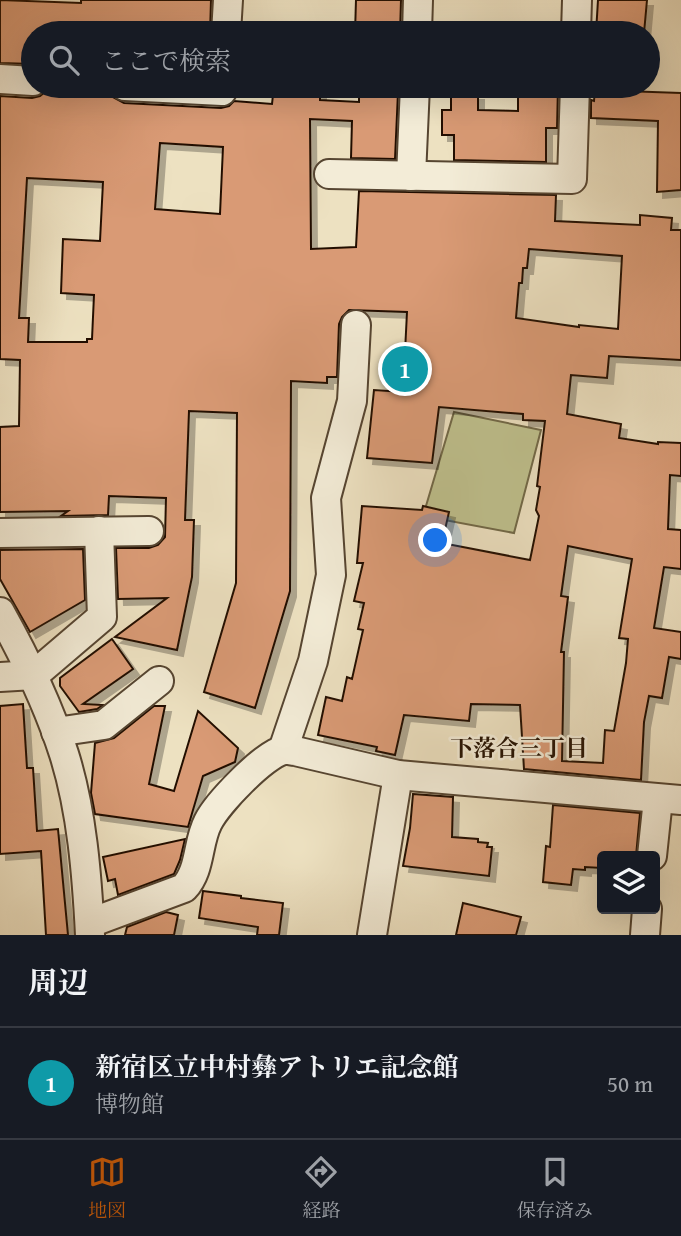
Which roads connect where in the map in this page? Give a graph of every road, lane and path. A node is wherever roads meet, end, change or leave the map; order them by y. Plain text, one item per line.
1 (228, 0) edge
2 (418, 0) edge
3 (577, 0) edge
4 (227, 21) edge
5 (417, 21) edge
6 (576, 21) edge
7 (0, 79) edge
8 (21, 80) edge
9 (414, 98) edge
10 (575, 98) edge
11 (329, 174) dead end
12 (411, 176) junction
13 (356, 325) dead end
14 (99, 531) junction
15 (149, 531) dead end
16 (0, 533) edge
17 (0, 612) edge
18 (34, 675) junction
19 (0, 677) edge
20 (159, 681) dead end
21 (56, 732) junction
22 (283, 750) junction
23 (398, 775) junction
24 (669, 799) edge
25 (653, 851) edge
26 (647, 914) edge
27 (90, 929) edge
28 (372, 935) edge
29 (645, 935) edge

1 - 4 street
2 - 5 street
3 - 6 street
7 - 8 street
9 - 12 street
10 - 12 street
11 - 12 street
13 - 22 street
14 - 15 street
14 - 16 street
14 - 18 street
17 - 18 street
18 - 19 street
18 - 21 street
20 - 21 street
21 - 27 street
22 - 23 street
22 - 27 street
23 - 24 street
23 - 28 street
24 - 25 street
26 - 29 street

